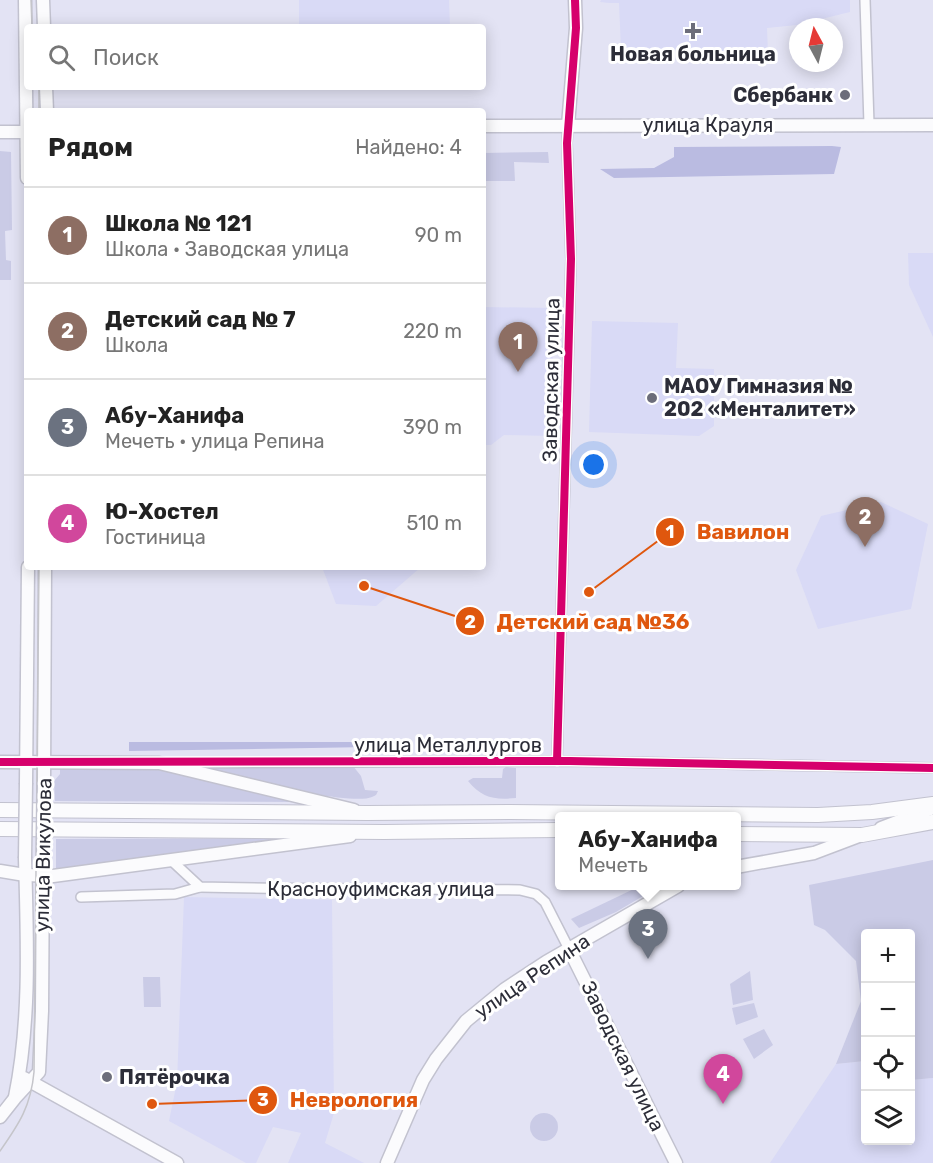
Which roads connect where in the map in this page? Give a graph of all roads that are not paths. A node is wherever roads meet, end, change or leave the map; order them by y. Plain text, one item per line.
1 (25, 0) edge
2 (43, 0) edge
3 (575, 0) edge
4 (865, 0) edge
5 (25, 24) edge
6 (44, 24) edge
7 (26, 90) edge
8 (46, 90) edge
9 (26, 108) edge
10 (47, 108) edge
11 (869, 124) junction
12 (568, 125) junction
13 (933, 125) edge
14 (486, 126) edge
15 (0, 132) edge
16 (24, 132) edge
17 (28, 570) edge
18 (45, 570) edge
19 (557, 761) junction
20 (0, 762) edge
21 (27, 762) junction
22 (45, 762) junction
23 (159, 763) junction
24 (933, 768) edge
25 (933, 806) edge
26 (0, 810) edge
27 (555, 812) edge
28 (367, 813) junction
29 (741, 814) edge
30 (933, 822) edge
31 (0, 829) edge
32 (555, 830) edge
33 (384, 832) junction
34 (741, 834) edge
35 (862, 835) junction
36 (171, 860) junction
37 (741, 866) edge
38 (0, 872) edge
39 (25, 875) junction
40 (43, 876) junction
41 (200, 887) junction
42 (669, 890) edge
43 (81, 897) dead end
44 (569, 949) junction
45 (25, 1078) junction
46 (0, 1117) edge
47 (177, 1163) edge
48 (387, 1163) edge
49 (676, 1163) edge

1 - 5 street
2 - 6 street
3 - 12 street, Заводская улица
4 - 11 street
7 - 9 street
8 - 10 street
11 - 12 street, улица Крауля
11 - 13 street, улица Крауля
12 - 14 street, улица Крауля
12 - 19 street, Заводская улица
15 - 16 street
17 - 21 street, улица Викулова
18 - 22 street, улица Викулова
19 - 23 street, улица Металлургов
19 - 24 street, улица Металлургов
20 - 21 street, улица Металлургов
21 - 22 street, улица Металлургов
21 - 39 street, улица Викулова, bridge
22 - 23 street, улица Металлургов
22 - 40 street, улица Викулова, bridge
23 - 28 street
25 - 29 main road
25 - 35 street
26 - 28 main road
27 - 28 main road
30 - 35 main road
31 - 33 main road
32 - 33 main road
33 - 36 street
34 - 35 main road
35 - 37 street
36 - 40 street
36 - 41 street
38 - 39 street
39 - 40 street
39 - 45 street, улица Викулова
40 - 45 street, улица Викулова
41 - 43 street, Красноуфимская улица
41 - 44 street, Красноуфимская улица
42 - 44 street, улица Репина
44 - 48 street, улица Репина
44 - 49 street, Заводская улица
45 - 46 street, улица Викулова
45 - 47 street

